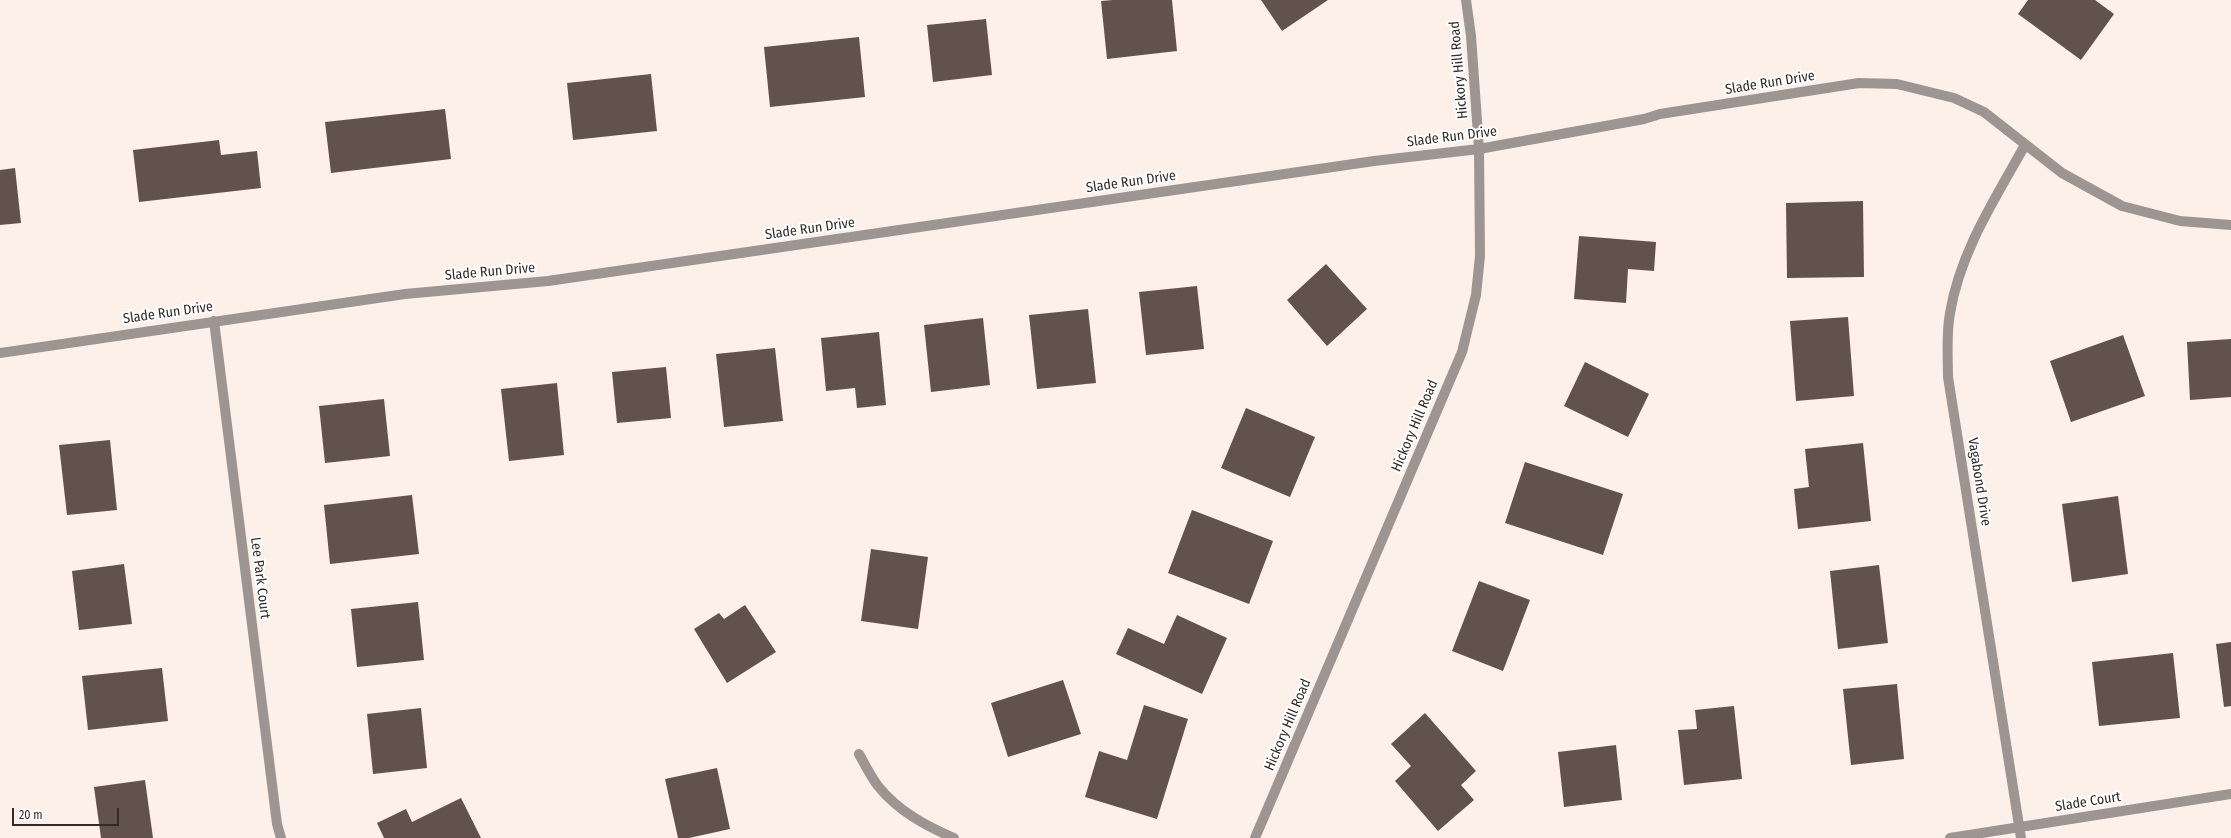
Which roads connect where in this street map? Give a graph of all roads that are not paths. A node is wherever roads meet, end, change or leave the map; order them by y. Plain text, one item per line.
1 (1466, 0) edge
2 (2025, 145) junction
3 (1479, 149) junction
4 (2231, 224) edge
5 (214, 321) junction
6 (0, 353) edge
7 (859, 754) dead end
8 (2231, 794) edge
9 (2020, 827) junction
10 (281, 838) edge
11 (954, 838) edge
12 (1255, 838) edge
13 (1950, 838) edge
14 (2021, 838) edge

1 - 3 street, Hickory Hill Road
2 - 3 street, Slade Run Drive
2 - 4 street, Slade Run Drive
2 - 9 street, Vagabond Drive
3 - 5 street, Slade Run Drive
3 - 12 street, Hickory Hill Road
5 - 6 street, Slade Run Drive
5 - 10 street, Lee Park Court
7 - 11 street
8 - 9 street, Slade Court
9 - 13 street, Slade Court
9 - 14 street, Vagabond Drive

